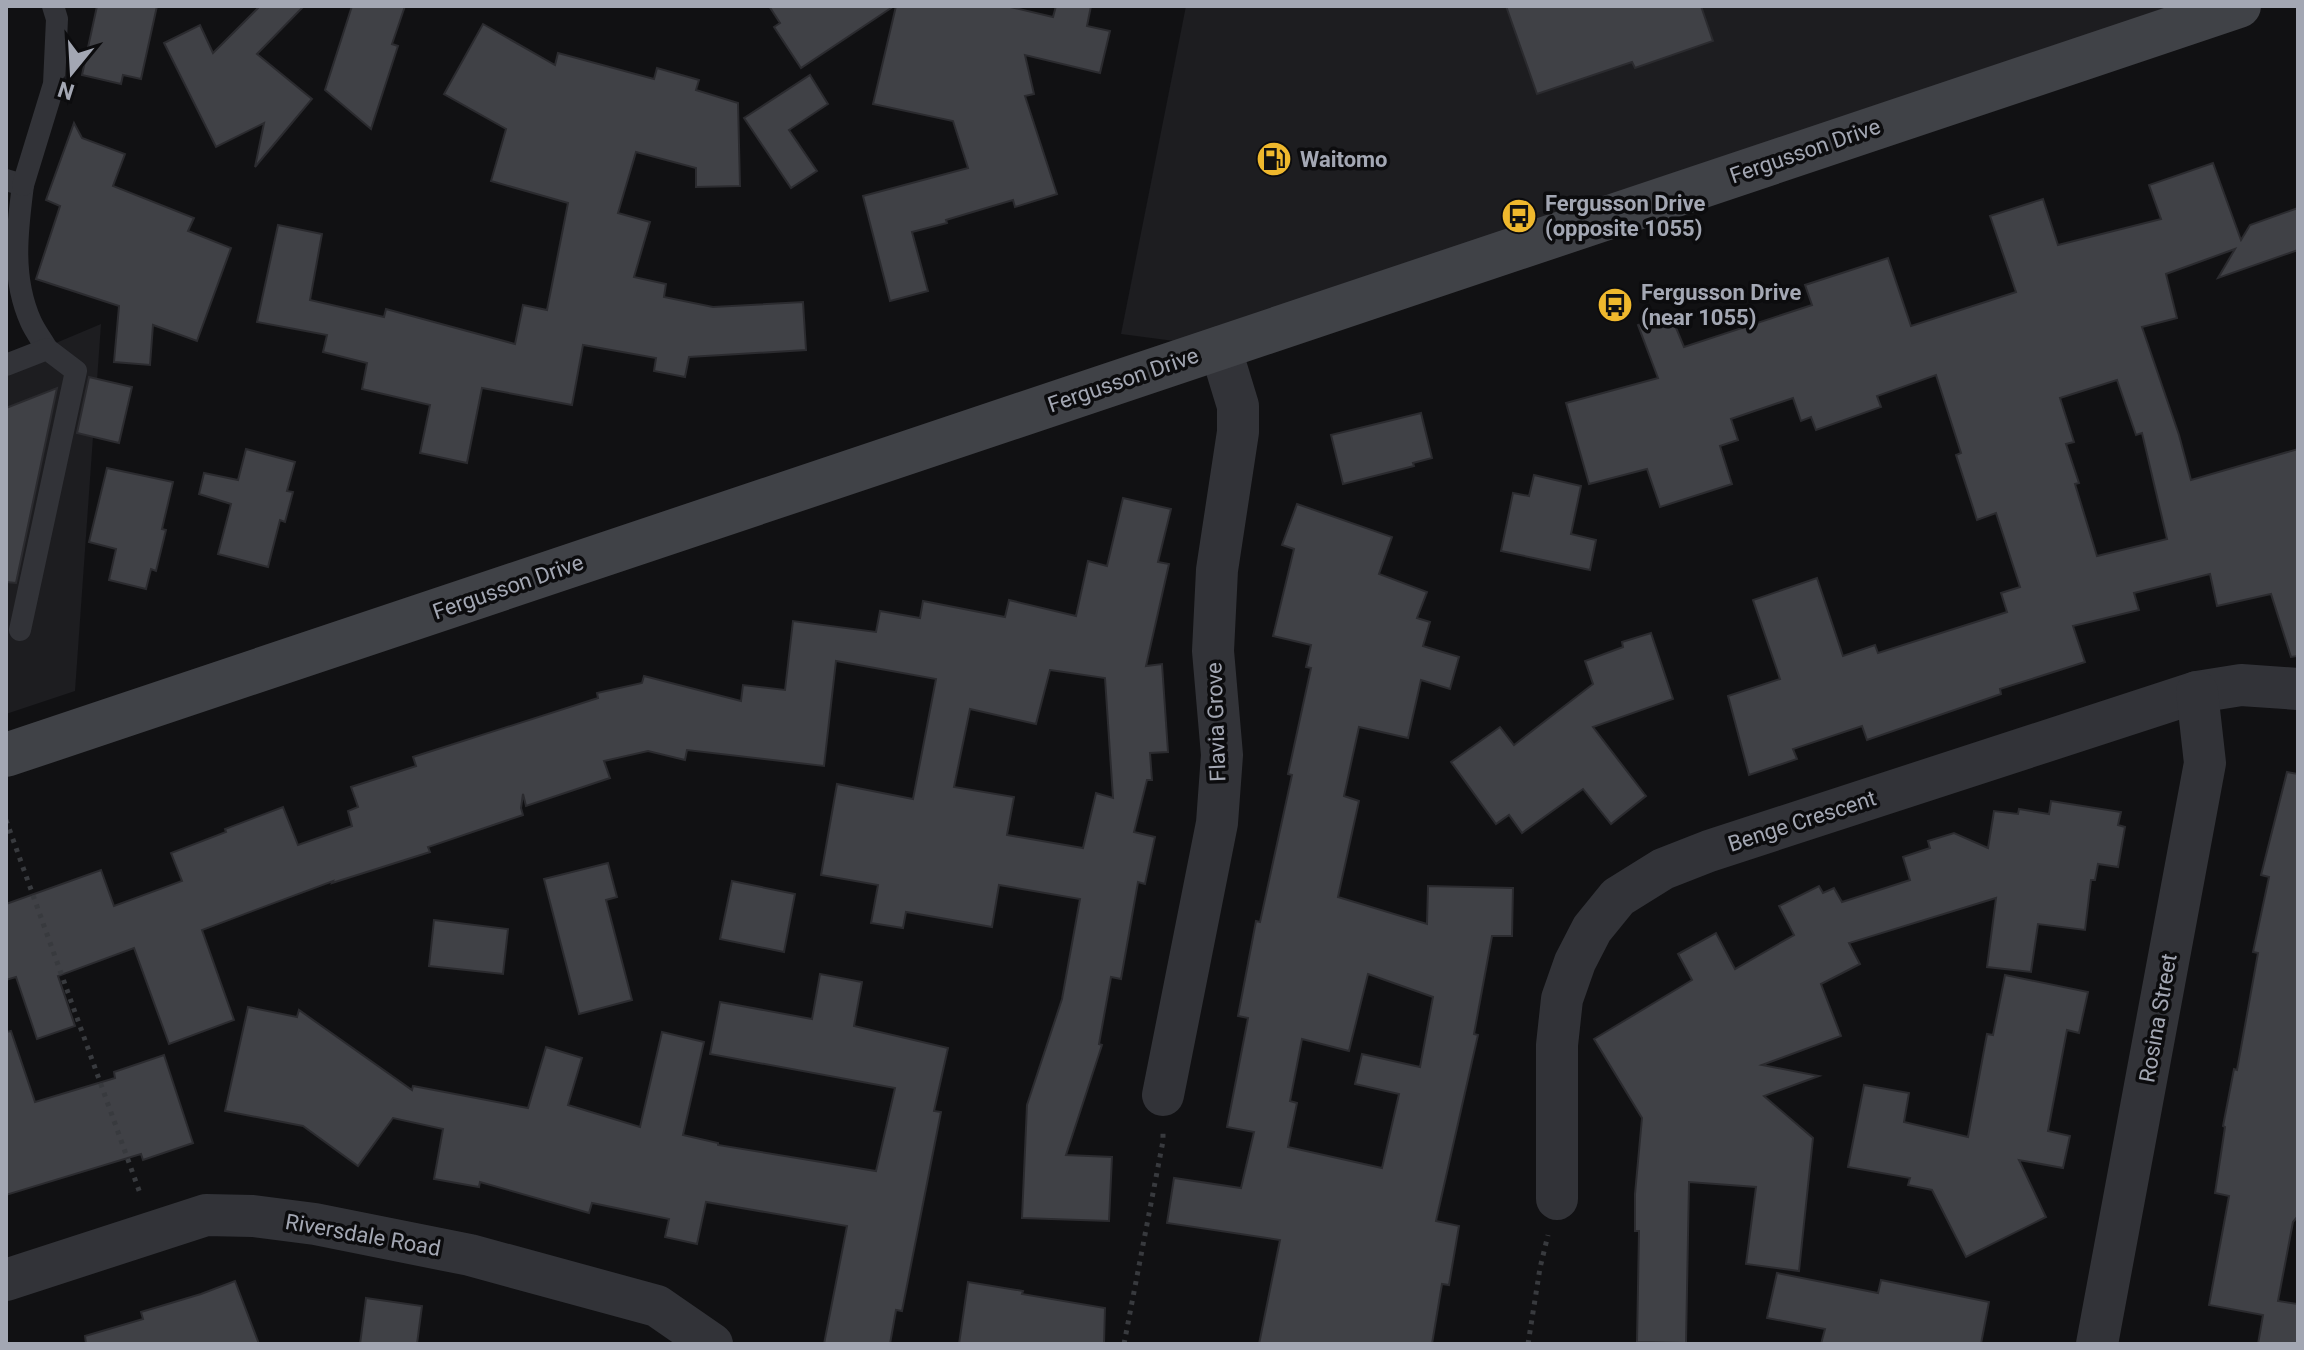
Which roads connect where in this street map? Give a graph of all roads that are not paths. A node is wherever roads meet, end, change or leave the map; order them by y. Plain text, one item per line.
1 (53, 6) edge
2 (2239, 6) edge
3 (15, 182) edge
4 (1220, 347) junction
5 (47, 349) junction
6 (6, 365) edge
7 (20, 630) dead end
8 (2298, 689) edge
9 (2197, 692) junction
10 (6, 755) edge
11 (1163, 1095) road end
12 (1557, 1199) road end
13 (6, 1280) edge
14 (712, 1344) edge
15 (2097, 1344) edge

1 - 3 lane
2 - 4 main road, Fergusson Drive
3 - 5 lane
4 - 10 main road, Fergusson Drive
4 - 11 street, Flavia Grove
5 - 6 lane
5 - 7 lane
8 - 9 street, Benge Crescent
9 - 12 street, Benge Crescent
9 - 15 street, Rosina Street
13 - 14 street, Riversdale Road

